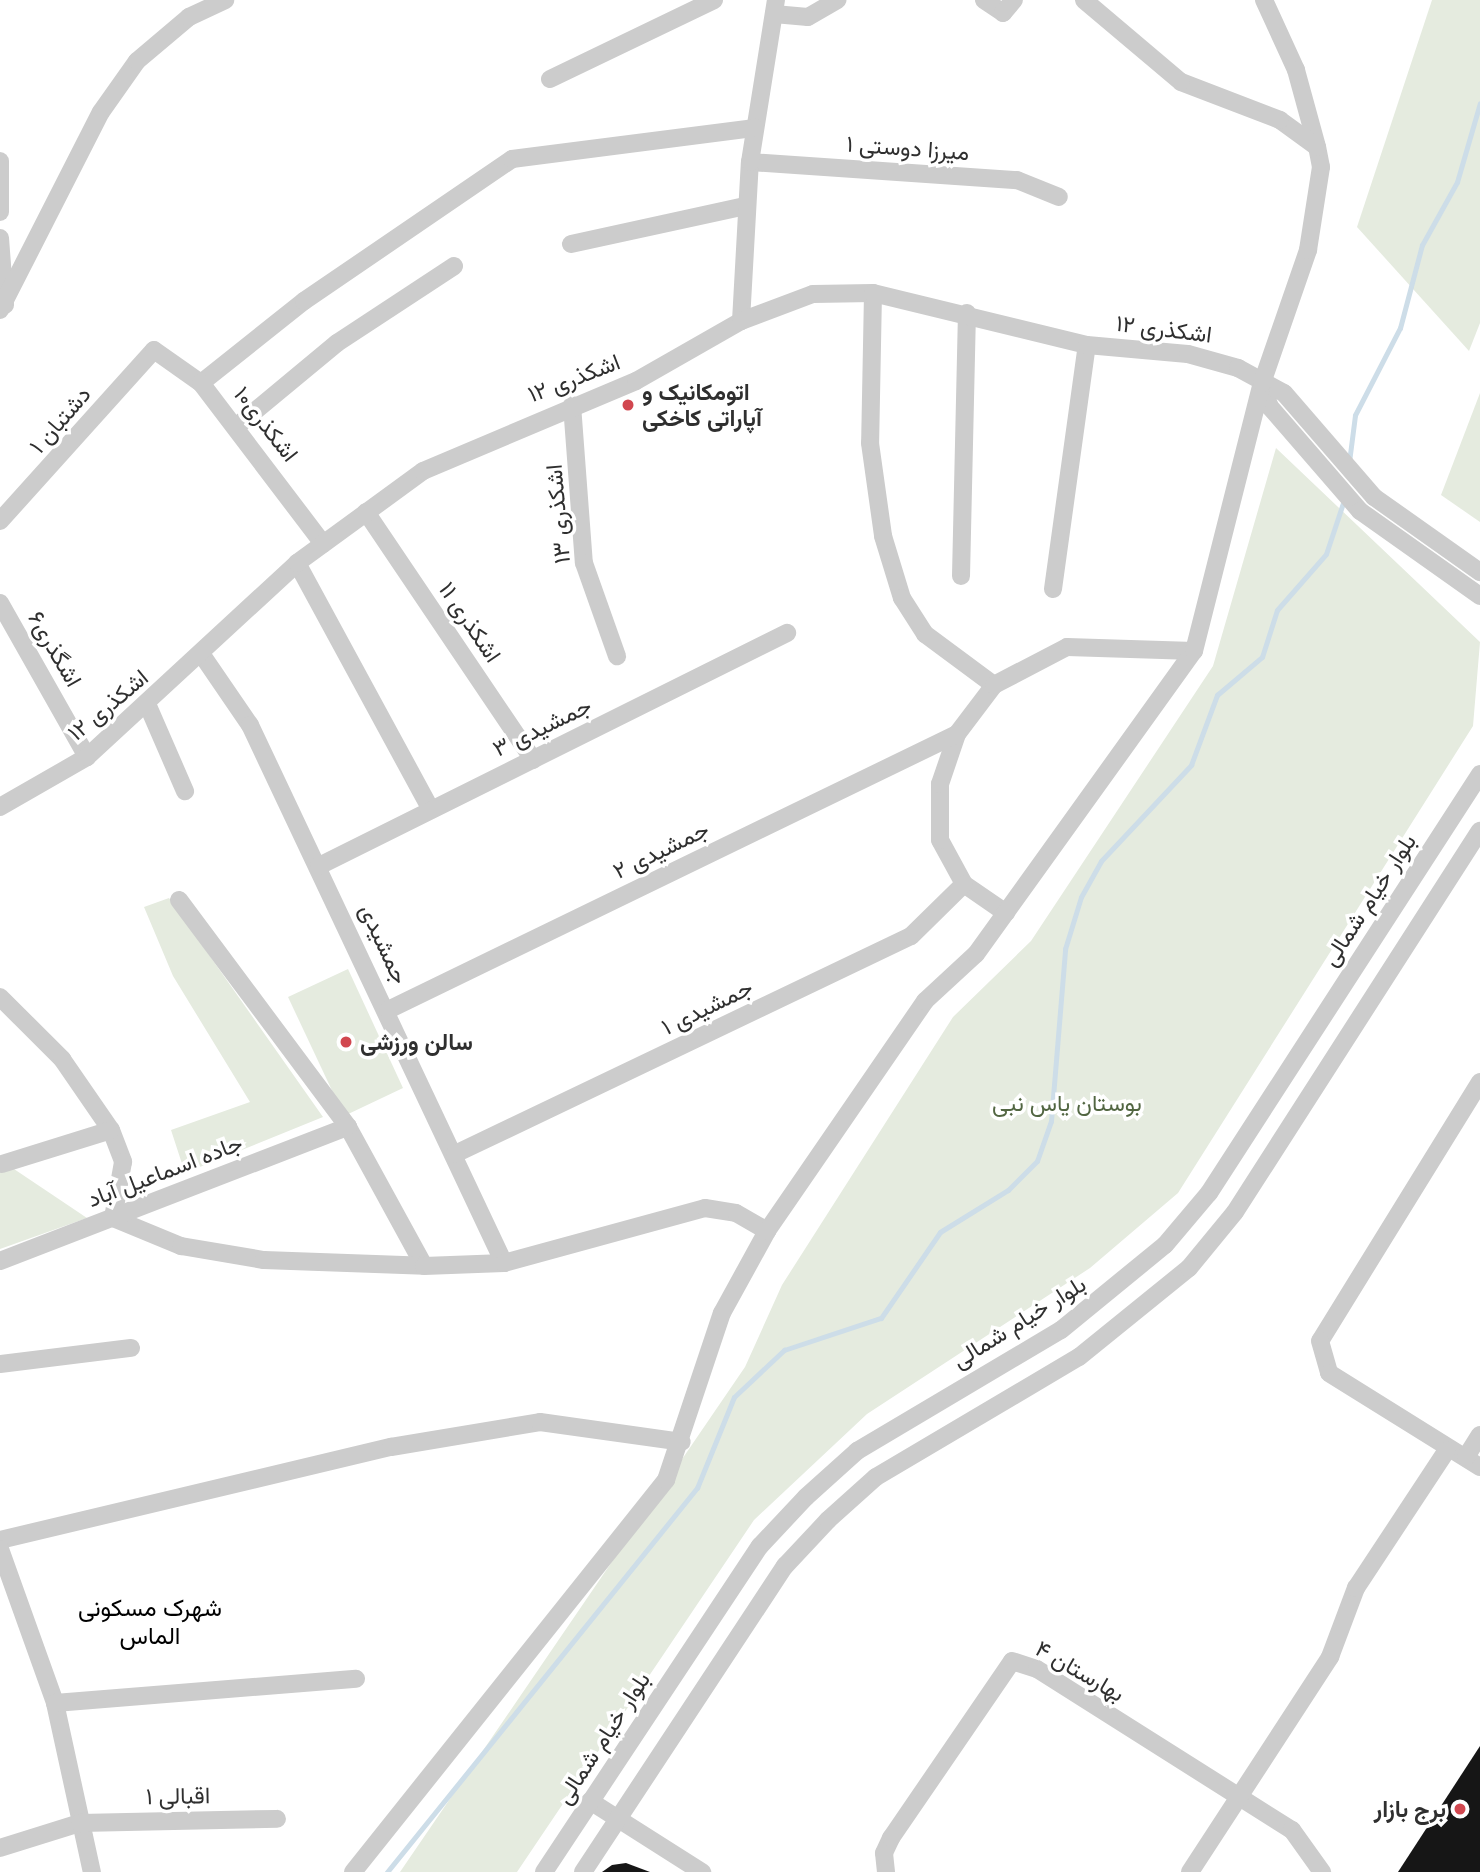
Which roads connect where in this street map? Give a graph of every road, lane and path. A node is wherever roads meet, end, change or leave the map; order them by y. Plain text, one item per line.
1 (225, 0) edge
2 (714, 0) edge
3 (838, 0) edge
4 (984, 0) edge
5 (1014, 0) edge
6 (1084, 0) edge
7 (1261, 3) edge
8 (775, 7) edge
9 (550, 79) dead end
10 (755, 128) junction
11 (1317, 147) junction
12 (0, 161) edge
13 (750, 162) junction
14 (1059, 197) dead end
15 (746, 206) junction
16 (0, 212) edge
17 (0, 238) edge
18 (571, 244) dead end
19 (454, 267) dead end
20 (873, 293) junction
21 (2, 307) edge
22 (967, 313) junction
23 (741, 321) junction
24 (1087, 345) junction
25 (154, 350) joint
26 (201, 383) junction
27 (1262, 383) junction
28 (572, 405) junction
29 (237, 426) junction
30 (366, 512) junction
31 (0, 520) edge
32 (323, 544) junction
33 (297, 564) junction
34 (1480, 572) edge
35 (961, 576) dead end
36 (1053, 589) dead end
37 (1480, 596) edge
38 (0, 603) edge
39 (787, 633) dead end
40 (1194, 651) junction
41 (202, 654) junction
42 (617, 656) dead end
43 (994, 685) junction
44 (148, 706) junction
45 (957, 734) junction
46 (87, 757) junction
47 (533, 760) junction
48 (1480, 774) edge
49 (185, 791) dead end
50 (0, 807) edge
51 (431, 810) junction
52 (1480, 831) edge
53 (319, 866) junction
54 (964, 884) junction
55 (179, 900) dead end
56 (1006, 913) junction
57 (1338, 993) junction
58 (0, 997) edge
59 (388, 1010) junction
60 (1364, 1011) junction
61 (1480, 1083) edge
62 (348, 1127) junction
63 (111, 1130) junction
64 (455, 1154) junction
65 (2, 1164) dead end
66 (114, 1218) junction
67 (767, 1231) junction
68 (0, 1261) edge
69 (504, 1264) junction
70 (424, 1266) junction
71 (131, 1348) dead end
72 (0, 1364) edge
73 (1480, 1435) edge
74 (682, 1442) junction
75 (1447, 1450) junction
76 (1473, 1462) edge
77 (0, 1540) edge
78 (0, 1549) edge
79 (356, 1679) dead end
80 (55, 1703) junction
81 (1238, 1798) junction
82 (590, 1801) junction
83 (277, 1819) dead end
84 (618, 1819) junction
85 (80, 1823) junction
86 (0, 1848) edge
87 (92, 1872) edge
88 (353, 1872) edge
89 (544, 1872) edge
90 (583, 1872) edge
91 (702, 1872) edge
92 (886, 1872) edge
93 (1190, 1872) edge
94 (1322, 1872) edge

1 - 21 street
2 - 9 street
3 - 8 street
4 - 5 street
6 - 11 street
7 - 11 street
8 - 10 street
10 - 13 street
10 - 26 street
11 - 27 street
12 - 16 street
13 - 14 street, میرزا دوستی ۱
13 - 15 street
15 - 18 street
15 - 23 street
17 - 21 street
19 - 29 street
20 - 22 street, اشکذری ۱۲
20 - 23 street, اشکذری ۱۲
20 - 43 street
22 - 24 street, اشکذری ۱۲
22 - 35 street
23 - 28 street, اشکذری ۱۲
24 - 27 street, اشکذری ۱۲
24 - 36 street
25 - 26 street, اشکذری۱۰
25 - 31 street, دشتبان ۱
26 - 29 street, اشکذری۱۰
27 - 34 street, اشکذری ۱۲
27 - 37 street
27 - 40 street
28 - 30 street, اشکذری ۱۲
28 - 42 street, اشکذری ۱۳
29 - 32 street, اشکذری۱۰
30 - 32 street, اشکذری ۱۲
30 - 47 street, اشکذری ۱۱
32 - 33 street, اشکذری ۱۲
33 - 41 street, اشکذری ۱۲
33 - 51 street
38 - 46 street, اشگذری۶
39 - 47 street, جمشیدی ۳
40 - 43 street
40 - 56 street
41 - 44 street, اشکذری ۱۲
41 - 53 street, جمشیدی
43 - 45 street
44 - 46 street, اشکذری ۱۲
44 - 49 street
45 - 54 street
45 - 59 street, جمشیدی ۲
46 - 50 street, اشکذری ۱۲
47 - 51 street, جمشیدی ۳
48 - 57 street, بلوار خیام شمالی
51 - 53 street, جمشیدی ۳
52 - 60 street
53 - 59 street, جمشیدی
54 - 56 street
54 - 64 street, جمشیدی ۱
55 - 62 street
56 - 67 street
57 - 60 street
57 - 82 street, بلوار خیام شمالی
58 - 63 street
59 - 64 street, جمشیدی
60 - 84 street
61 - 75 street
62 - 66 street, جاده اسماعیل آباد
62 - 70 street
63 - 65 street
63 - 66 street
64 - 69 street, جمشیدی
66 - 68 street, جاده اسماعیل آباد
66 - 70 street
67 - 69 street
67 - 74 street
69 - 70 street
71 - 72 street
73 - 76 street
74 - 77 street
74 - 88 street
75 - 76 street
75 - 81 street
78 - 80 street
79 - 80 street
80 - 85 street
81 - 92 street, بهارستان ۴
81 - 93 street
81 - 94 street, بهارستان ۴
82 - 84 street
82 - 89 street, بلوار خیام شمالی
83 - 85 street, اقبالی ۱
84 - 90 street
84 - 91 street
85 - 86 street, اقبالی ۱
85 - 87 street

